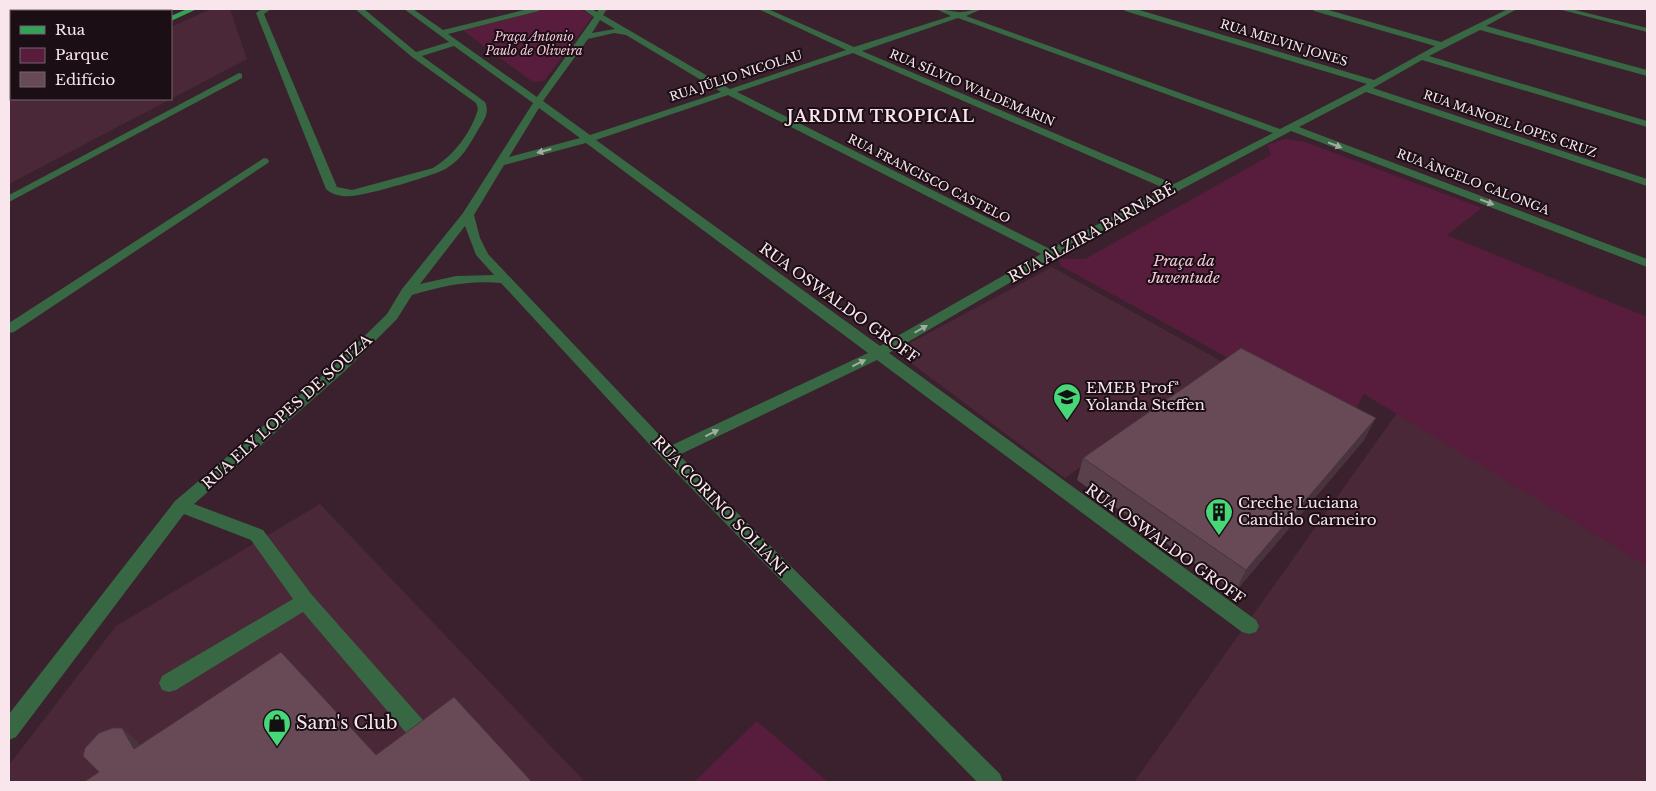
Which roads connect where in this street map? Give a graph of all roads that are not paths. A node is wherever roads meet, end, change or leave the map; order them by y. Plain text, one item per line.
1 (193, 9) edge
2 (267, 9) edge
3 (359, 9) edge
4 (408, 9) edge
5 (536, 9) edge
6 (762, 9) edge
7 (940, 9) edge
8 (978, 9) edge
9 (1128, 9) edge
10 (1317, 9) edge
11 (1513, 9) edge
12 (1562, 9) edge
13 (596, 11) edge
14 (958, 16) junction
15 (172, 18) edge
16 (1480, 28) junction
17 (1647, 30) edge
18 (442, 33) junction
19 (626, 33) junction
20 (585, 37) junction
21 (456, 43) junction
22 (1442, 44) junction
23 (853, 50) junction
24 (415, 55) junction
25 (1422, 57) junction
26 (1647, 73) edge
27 (239, 76) dead end
28 (1375, 83) junction
29 (1364, 88) junction
30 (727, 92) junction
31 (538, 102) junction
32 (1647, 124) edge
33 (1285, 130) junction
34 (588, 139) junction
35 (264, 161) dead end
36 (500, 162) junction
37 (1647, 184) edge
38 (1174, 188) junction
39 (9, 199) edge
40 (468, 215) junction
41 (1050, 254) junction
42 (1647, 263) edge
43 (506, 280) junction
44 (407, 292) junction
45 (9, 329) edge
46 (879, 353) junction
47 (668, 454) junction
48 (181, 506) junction
49 (305, 601) junction
50 (1249, 626) dead end
51 (169, 683) dead end
52 (9, 730) edge
53 (420, 734) edge
54 (992, 782) edge

1 - 15 main road
2 - 24 street
3 - 24 street
4 - 18 street, RUA OSWALDO GROFF
5 - 18 street
6 - 23 street, RUA SÍLVIO WALDEMARIN
7 - 14 street, RUA ÂNGELO CALONGA
8 - 14 street, RUA JÚLIO NICOLAU
9 - 28 street, RUA MELVIN JONES
10 - 22 street
11 - 16 street, RUA ALZIRA BARNABÉ
12 - 17 street
13 - 19 street, RUA FRANCISCO CASTELO
13 - 20 street, RUA ELY LOPES DE SOUZA
14 - 23 street, RUA JÚLIO NICOLAU
14 - 33 street, RUA ÂNGELO CALONGA
16 - 22 street, RUA ALZIRA BARNABÉ
16 - 26 street
18 - 21 street, RUA OSWALDO GROFF
19 - 20 street
19 - 30 street, RUA FRANCISCO CASTELO
20 - 31 street, RUA ELY LOPES DE SOUZA
21 - 24 street
21 - 31 street, RUA OSWALDO GROFF
22 - 25 street, RUA ALZIRA BARNABÉ
23 - 30 street, RUA JÚLIO NICOLAU
23 - 38 street, RUA SÍLVIO WALDEMARIN
25 - 28 street, RUA ALZIRA BARNABÉ
25 - 32 street
27 - 39 street
28 - 29 street, RUA ALZIRA BARNABÉ
29 - 33 street, RUA ALZIRA BARNABÉ
29 - 37 street, RUA MANOEL LOPES CRUZ
30 - 34 street, RUA JÚLIO NICOLAU
30 - 41 street, RUA FRANCISCO CASTELO
31 - 34 street, RUA OSWALDO GROFF
31 - 36 street, RUA ELY LOPES DE SOUZA
33 - 38 street, RUA ALZIRA BARNABÉ
33 -> 42 street, RUA ÂNGELO CALONGA
34 -> 36 street, RUA JÚLIO NICOLAU
34 - 46 street, RUA OSWALDO GROFF
35 - 45 street
36 - 40 street, RUA ELY LOPES DE SOUZA
38 - 41 street, RUA ALZIRA BARNABÉ
40 - 43 street, RUA CORINO SOLIANI
40 - 44 street, RUA ELY LOPES DE SOUZA
46 -> 41 street, RUA ALZIRA BARNABÉ
43 - 44 street
43 - 47 street, RUA CORINO SOLIANI
44 - 48 street, RUA ELY LOPES DE SOUZA
47 -> 46 street, RUA ALZIRA BARNABÉ
46 - 50 street, RUA OSWALDO GROFF
47 - 54 street, RUA CORINO SOLIANI
48 - 49 street
48 - 52 street, RUA ELY LOPES DE SOUZA
49 - 51 street
49 - 53 street

